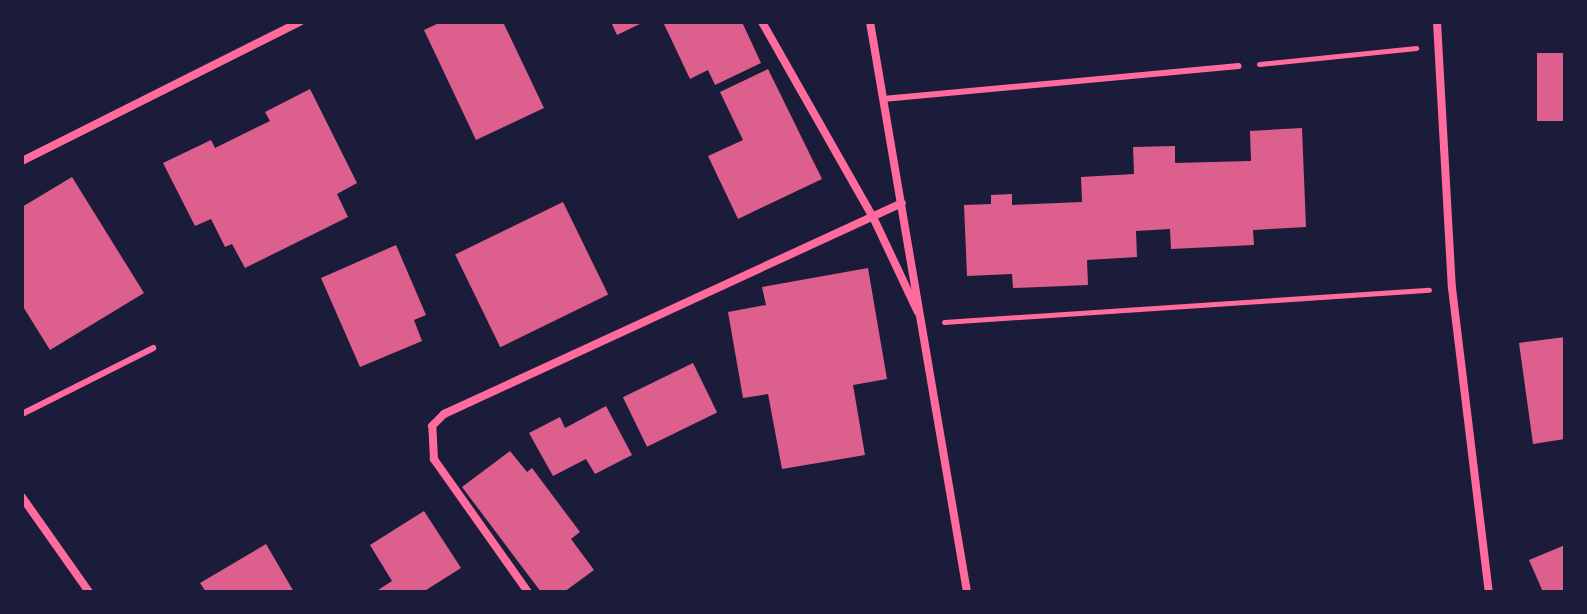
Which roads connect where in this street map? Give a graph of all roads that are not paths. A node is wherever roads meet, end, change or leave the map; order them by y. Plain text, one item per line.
1 (300, 22) edge
2 (762, 22) edge
3 (870, 22) edge
4 (1437, 22) edge
5 (1238, 66) road end
6 (883, 99) junction
7 (22, 161) edge
8 (902, 203) junction
9 (873, 217) junction
10 (923, 324) junction
11 (153, 348) dead end
12 (22, 414) edge
13 (22, 497) edge
14 (89, 592) edge
15 (528, 592) edge
16 (967, 592) edge
17 (1489, 592) edge

1 - 7 street
2 - 9 street
3 - 6 street
4 - 17 street
5 - 6 lane
6 - 8 street
8 - 9 street
8 - 10 street
9 - 10 street
9 - 15 street
10 - 16 street
11 - 12 lane
13 - 14 street

